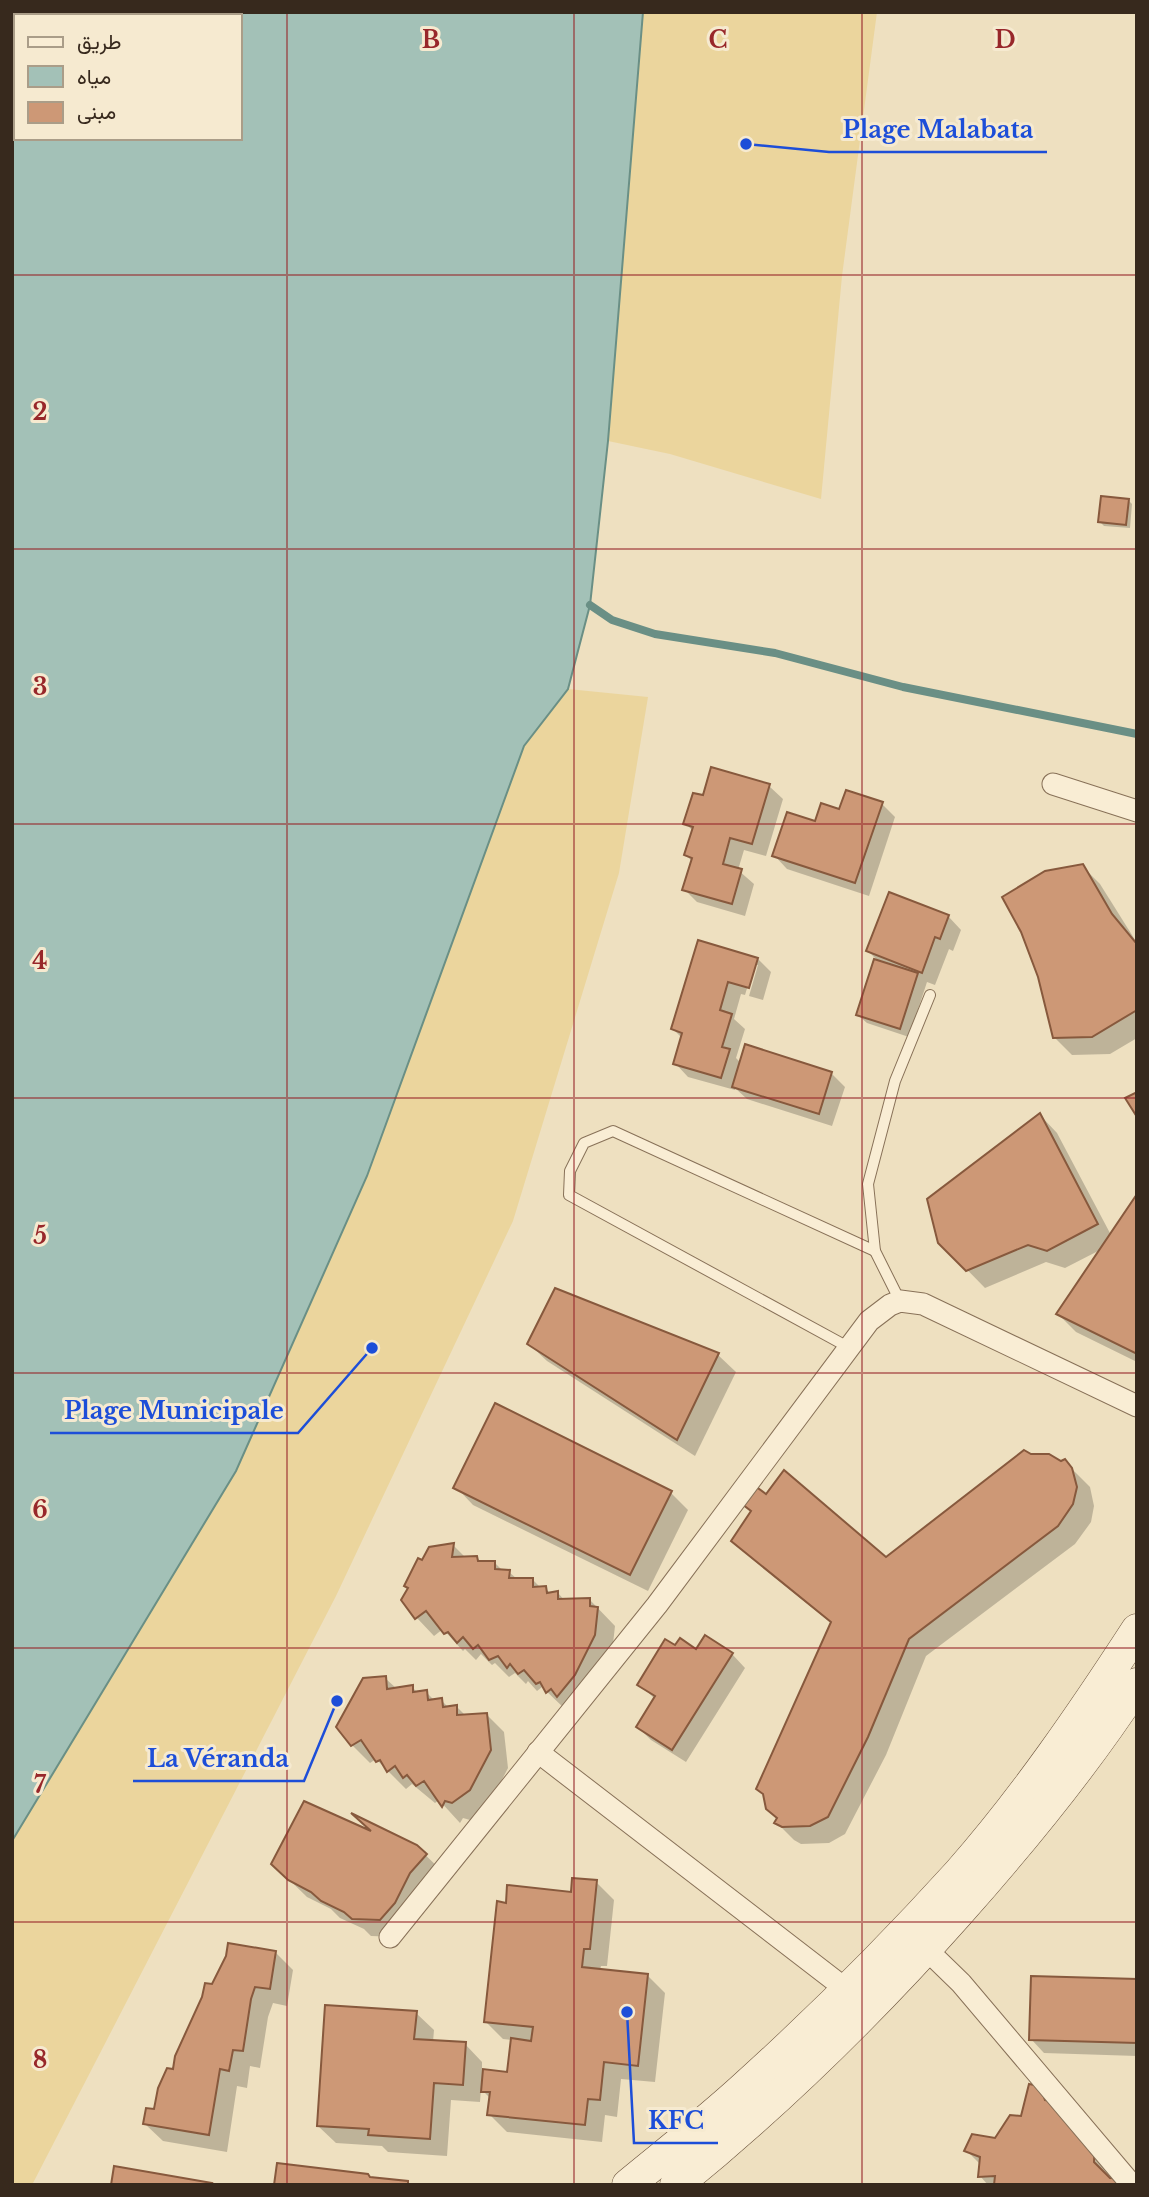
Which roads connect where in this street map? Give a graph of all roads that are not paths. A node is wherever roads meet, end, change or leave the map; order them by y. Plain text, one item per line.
1 (1053, 785) dead end
2 (1137, 811) edge
3 (930, 995) dead end
4 (874, 1251) junction
5 (900, 1301) junction
6 (848, 1347) junction
7 (1137, 1406) edge
8 (1137, 1629) edge
9 (1134, 1696) edge
10 (538, 1752) junction
11 (390, 1937) dead end
12 (926, 1949) junction
13 (847, 1990) junction
14 (628, 2185) edge
15 (676, 2185) edge
16 (1132, 2185) edge

1 - 2 street
3 - 4 lane
4 - 5 lane
4 - 6 lane
5 - 6 street
5 - 7 street
6 - 10 street
8 - 13 main road
9 - 12 main road
10 - 11 street
10 - 13 street
12 - 15 main road
12 - 16 street
13 - 14 main road

